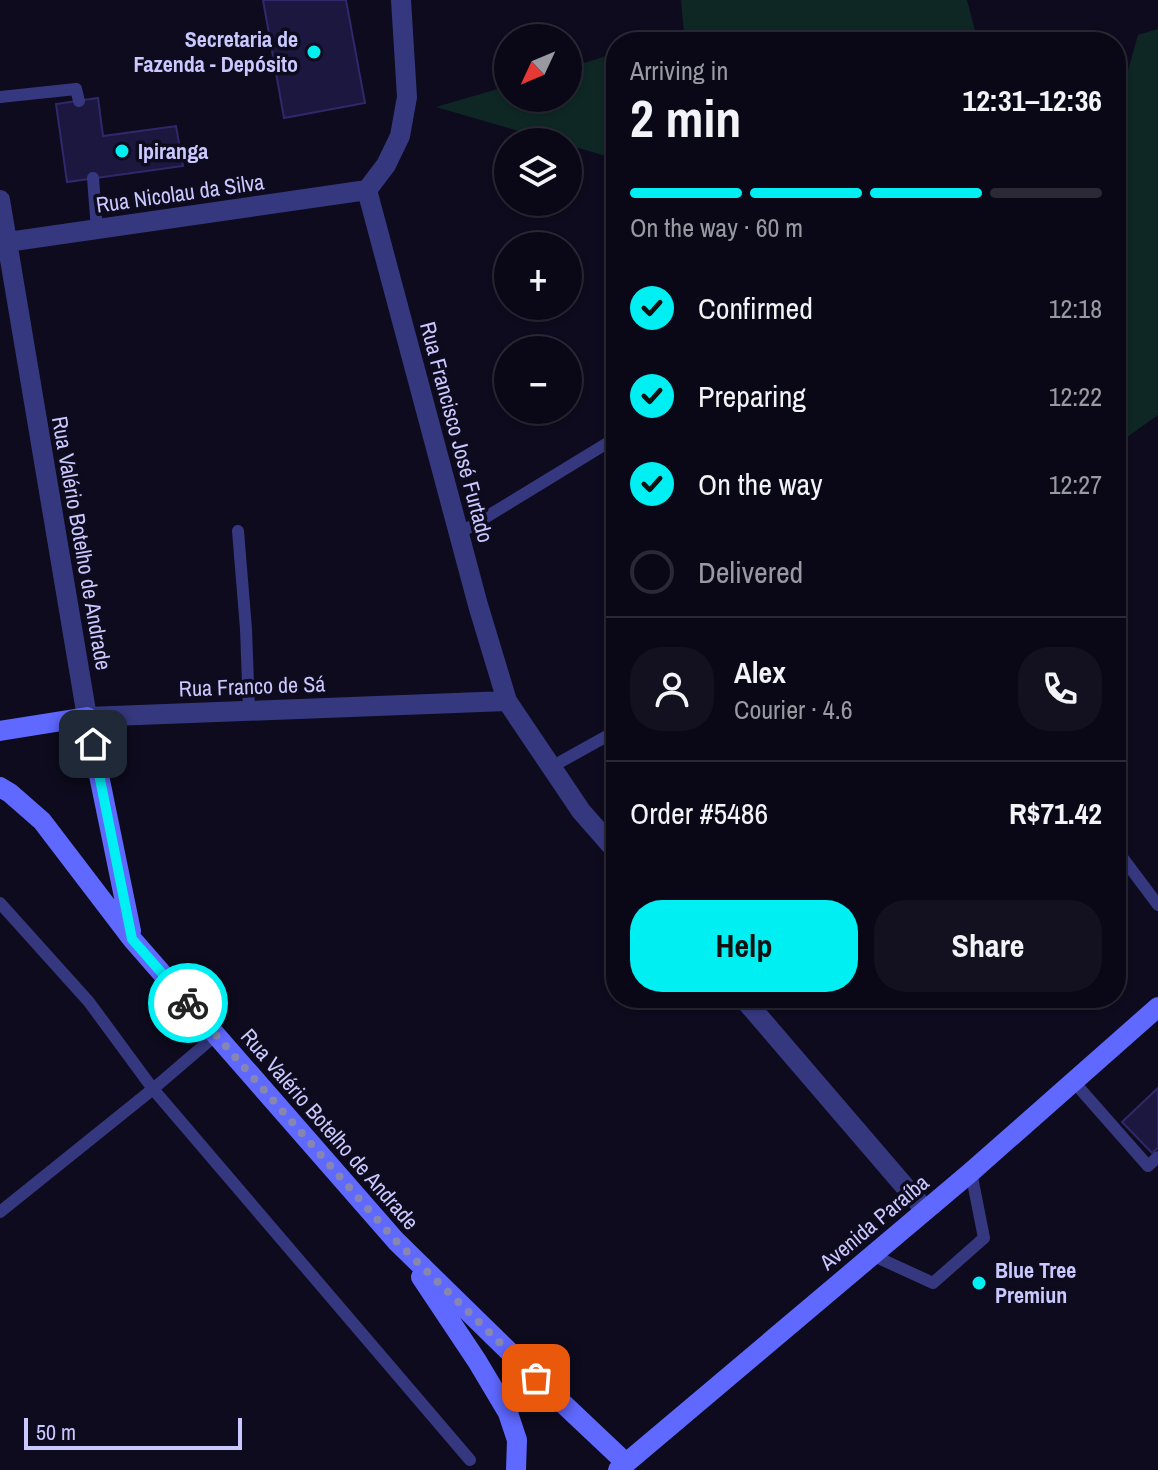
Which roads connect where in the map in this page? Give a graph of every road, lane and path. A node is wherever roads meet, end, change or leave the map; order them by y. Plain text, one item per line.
1 (401, 0) edge
2 (0, 97) edge
3 (79, 101) dead end
4 (93, 178) dead end
5 (367, 190) junction
6 (0, 200) edge
7 (97, 230) junction
8 (3, 243) edge
9 (606, 444) edge
10 (238, 531) dead end
11 (460, 533) junction
12 (507, 701) junction
13 (249, 711) junction
14 (87, 717) junction
15 (0, 731) edge
16 (606, 737) edge
17 (553, 766) junction
18 (0, 787) edge
19 (606, 840) edge
20 (1126, 862) edge
21 (0, 903) edge
22 (1158, 905) edge
23 (132, 939) junction
24 (1158, 1007) edge
25 (752, 1008) edge
26 (216, 1035) junction
27 (1074, 1082) junction
28 (153, 1089) junction
29 (1158, 1157) edge
30 (971, 1172) junction
31 (925, 1210) junction
32 (0, 1212) edge
33 (396, 1241) junction
34 (872, 1255) junction
35 (470, 1460) dead end
36 (626, 1468) edge
37 (516, 1470) edge

1 - 5 street
2 - 3 lane
4 - 7 lane
5 - 7 street, Rua Nicolau da Silva
5 - 11 street, Rua Francisco José Furtado
6 - 8 street, Rua Valério Botelho de Andrade
7 - 8 street, Rua Nicolau da Silva
8 - 14 street, Rua Valério Botelho de Andrade
9 - 11 lane
10 - 13 lane
11 - 12 street, Rua Francisco José Furtado
12 - 13 street, Rua Franco de Sá
12 - 17 street, Rua Francisco José Furtado
13 - 14 street, Rua Franco de Sá
14 - 15 main road, Rua Franco de Sá
14 - 23 main road, Rua Valério Botelho de Andrade
16 - 17 lane
17 - 19 street, Rua Francisco José Furtado
18 - 23 main road
20 - 22 lane
21 - 28 lane
23 - 26 main road, Rua Valério Botelho de Andrade
24 - 27 main road, Avenida Paraíba
25 - 31 street
26 - 28 lane
26 - 33 main road, Rua Valério Botelho de Andrade
27 - 29 lane
27 - 30 main road, Avenida Paraíba
28 - 32 lane
28 - 35 lane
30 - 31 main road, Avenida Paraíba
30 - 34 lane
31 - 34 main road, Avenida Paraíba
33 - 36 main road, Rua Valério Botelho de Andrade
33 - 37 main road
34 - 36 main road, Avenida Paraíba

